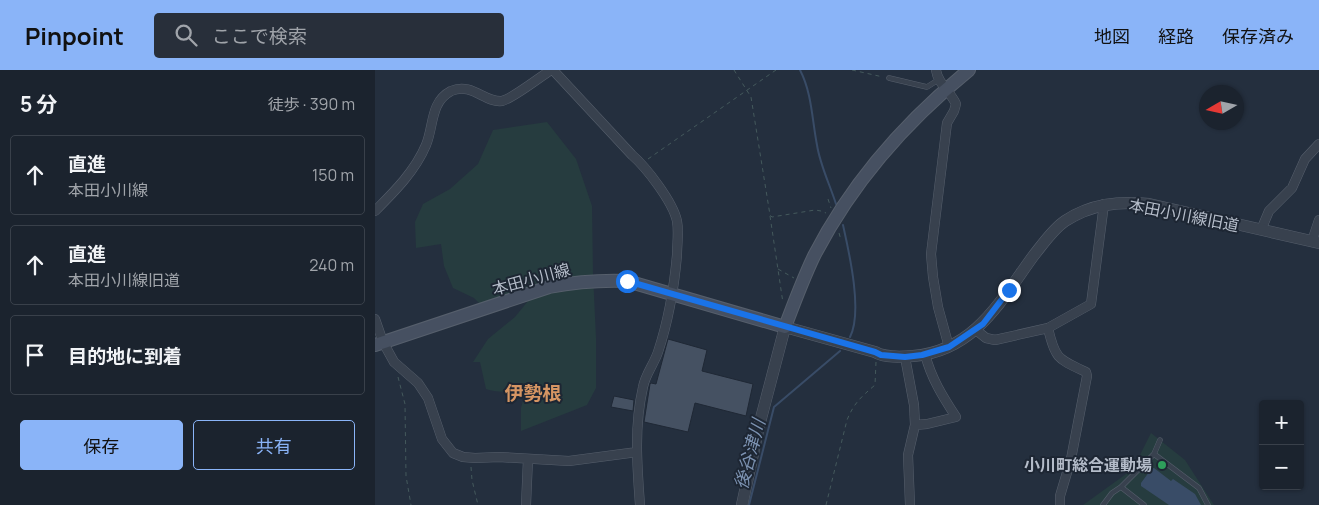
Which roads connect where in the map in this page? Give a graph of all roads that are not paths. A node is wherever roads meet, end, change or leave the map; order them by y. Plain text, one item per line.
1 (552, 70) edge
2 (936, 70) edge
3 (969, 70) edge
4 (889, 78) road end
5 (942, 85) junction
6 (1319, 144) edge
7 (1104, 204) junction
8 (375, 211) edge
9 (1319, 220) edge
10 (1261, 230) junction
11 (1315, 242) edge
12 (673, 295) junction
13 (375, 319) edge
14 (785, 327) junction
15 (1048, 328) junction
16 (976, 330) junction
17 (379, 344) edge
18 (949, 347) junction
19 (925, 354) junction
20 (905, 357) junction
21 (915, 425) junction
22 (1159, 440) dead end
23 (637, 452) junction
24 (1154, 454) junction
25 (528, 459) junction
26 (1121, 488) junction
27 (527, 505) edge
28 (640, 505) edge
29 (742, 505) edge
30 (910, 505) edge
31 (1060, 505) edge
32 (1103, 505) edge
33 (1144, 505) edge
34 (1208, 505) edge

1 - 8 street
1 - 12 street
2 - 5 street
3 - 5 main road
4 - 5 lane
5 - 14 main road
5 - 18 street
6 - 10 street
7 - 10 street, 本田小川線旧道
7 - 15 street
7 - 16 street, 本田小川線旧道
9 - 11 street
10 - 11 street, 本田小川線旧道
12 - 14 main road, 本田小川線
12 - 17 main road, 本田小川線
12 - 23 street
13 - 17 street
14 - 20 street, 本田小川線旧道
14 - 29 street
15 - 16 street
15 - 31 street
16 - 18 street, 本田小川線旧道
17 - 25 street
18 - 19 street, 本田小川線旧道
19 - 20 street, 本田小川線旧道
19 - 21 street
20 - 21 street
21 - 30 street
22 - 24 lane
23 - 25 street
23 - 28 street
24 - 26 lane
24 - 34 lane
25 - 27 street
26 - 32 lane
26 - 33 lane

